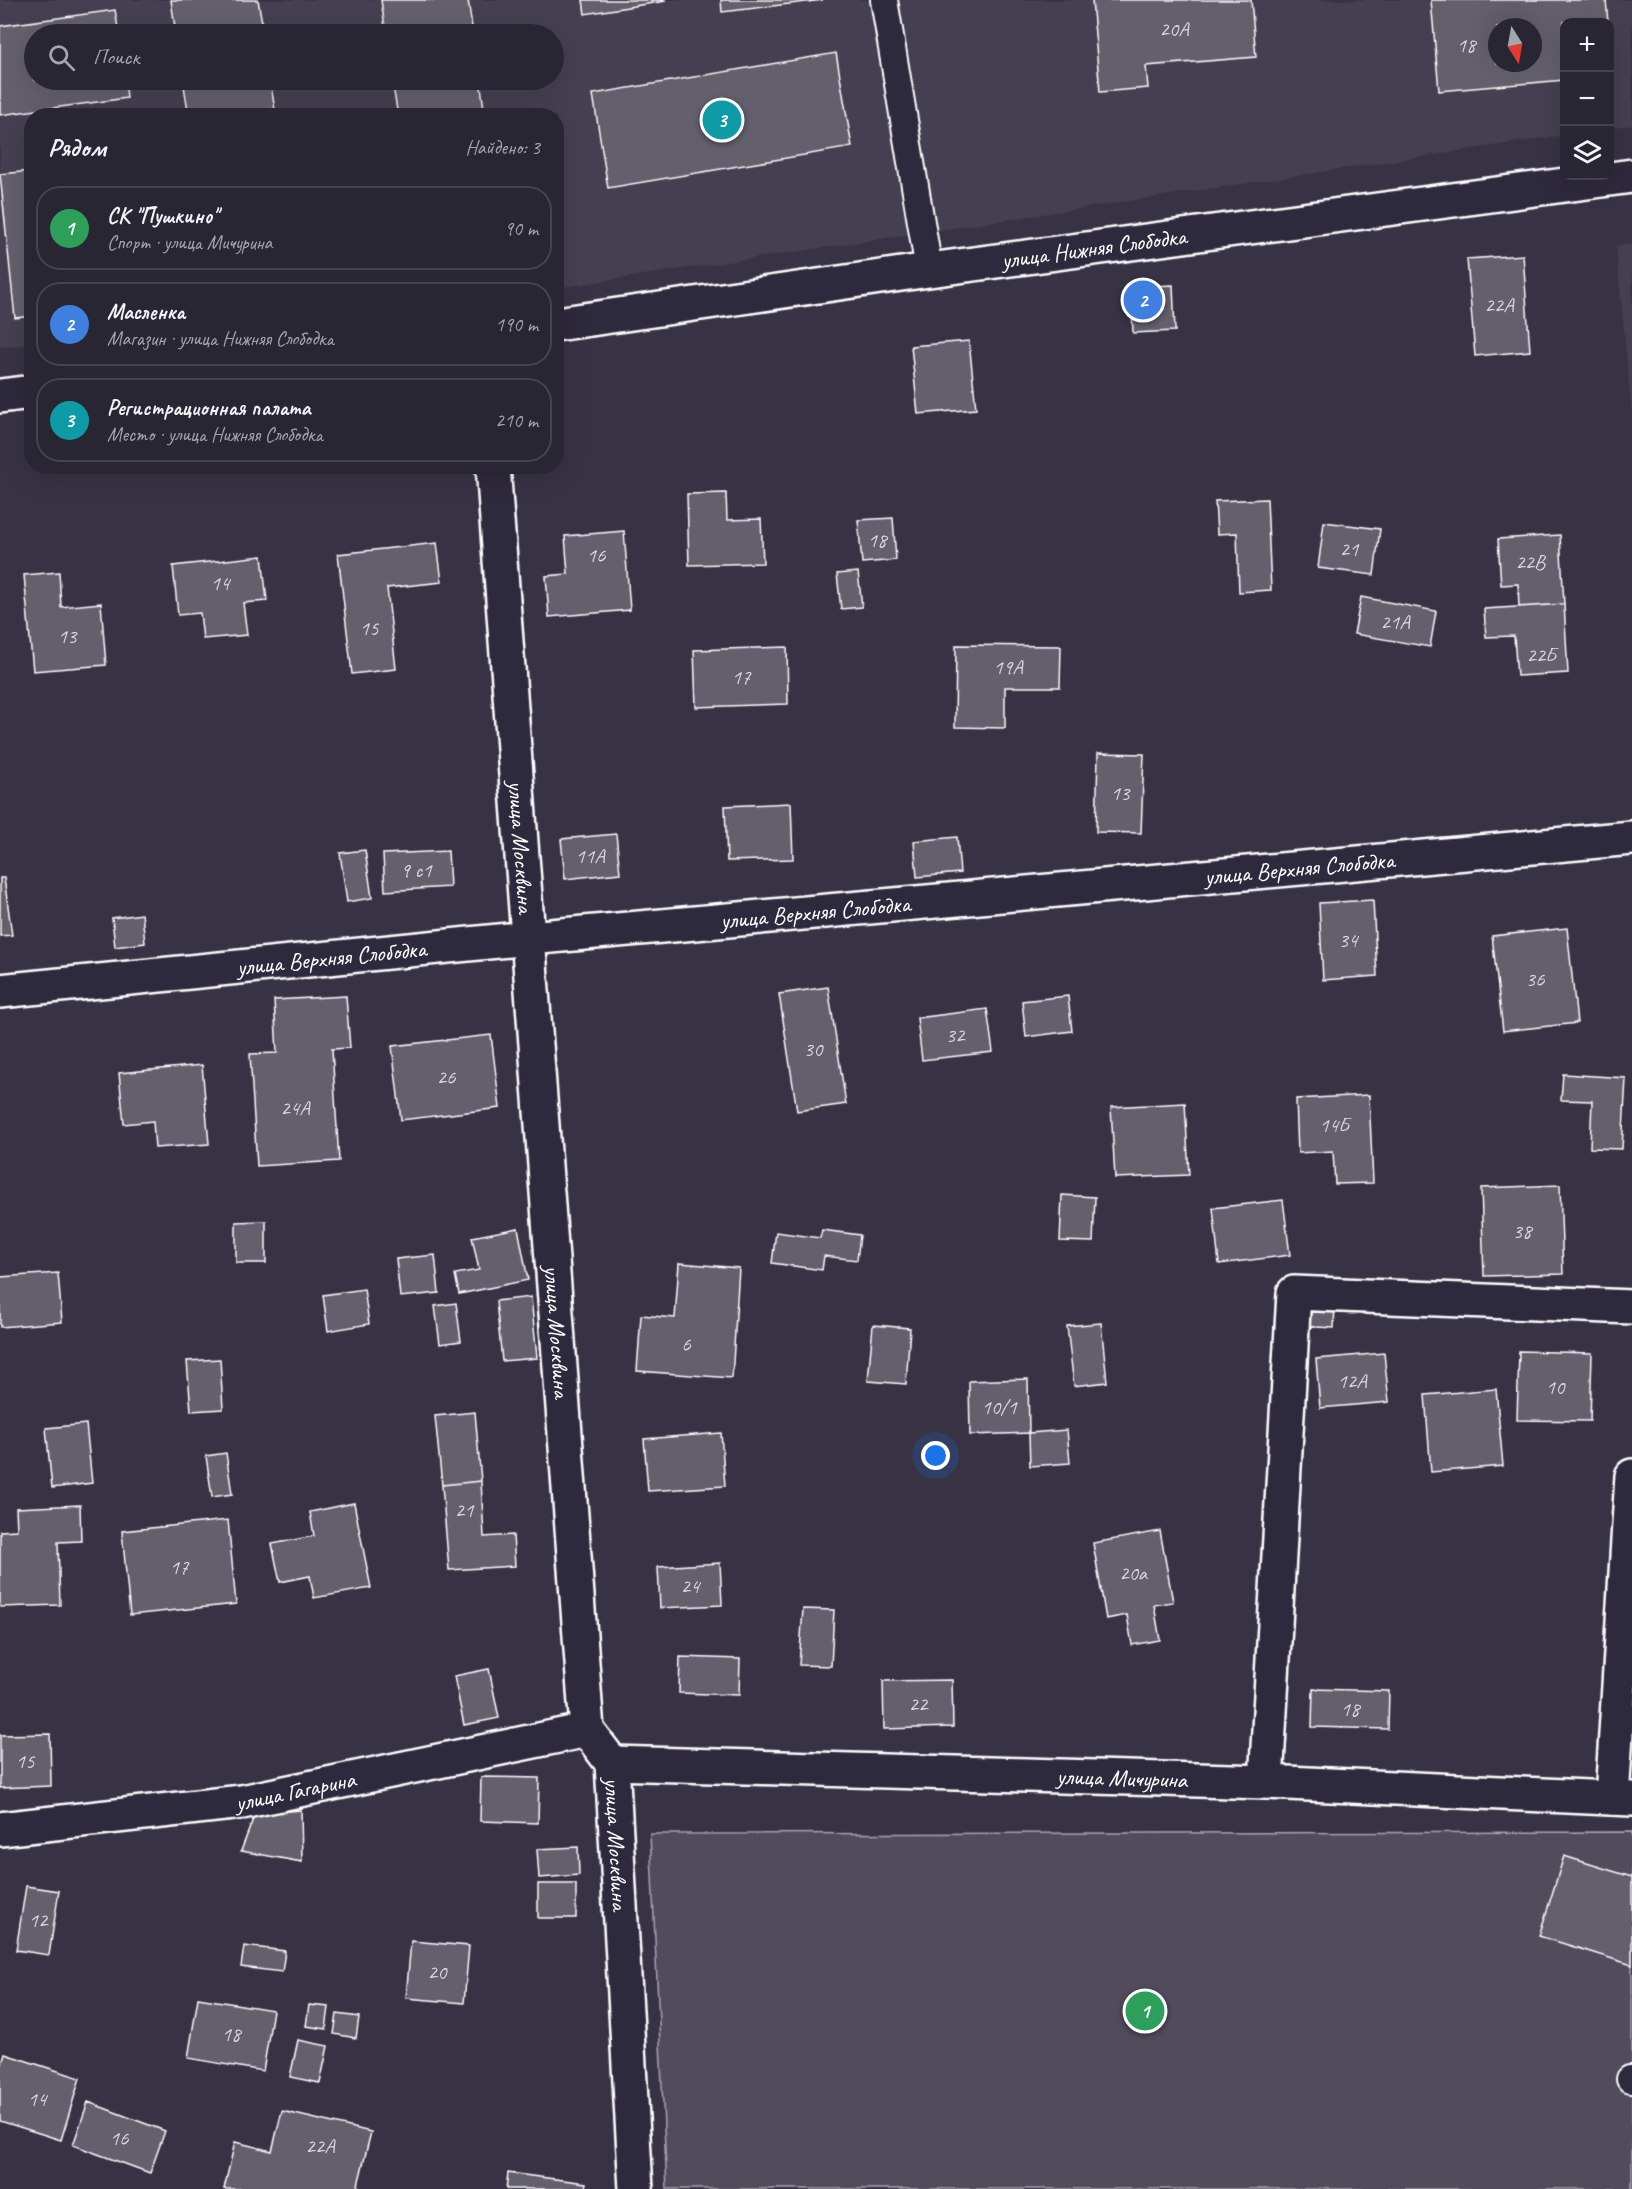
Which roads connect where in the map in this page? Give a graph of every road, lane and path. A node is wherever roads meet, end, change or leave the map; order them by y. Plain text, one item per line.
1 (884, 0) edge
2 (1632, 176) edge
3 (929, 270) junction
4 (564, 323) edge
5 (24, 393) edge
6 (0, 396) edge
7 (494, 474) edge
8 (1632, 838) edge
9 (529, 938) junction
10 (0, 991) edge
11 (1632, 1307) edge
12 (1632, 1476) edge
13 (587, 1730) junction
14 (612, 1763) junction
15 (1266, 1782) junction
16 (1622, 1798) edge
17 (0, 1829) edge
18 (636, 2189) edge

1 - 3 lane
2 - 3 street, улица Нижняя Слободка
3 - 4 street, улица Нижняя Слободка
5 - 6 street
7 - 9 street, улица Москвина
8 - 9 street, улица Верхняя Слободка
9 - 10 street, улица Верхняя Слободка
9 - 13 street, улица Москвина
11 - 15 street
12 - 16 street
13 - 14 street, улица Москвина
13 - 17 street, улица Гагарина
14 - 15 street, улица Мичурина
14 - 18 street, улица Москвина
15 - 16 street, улица Мичурина

